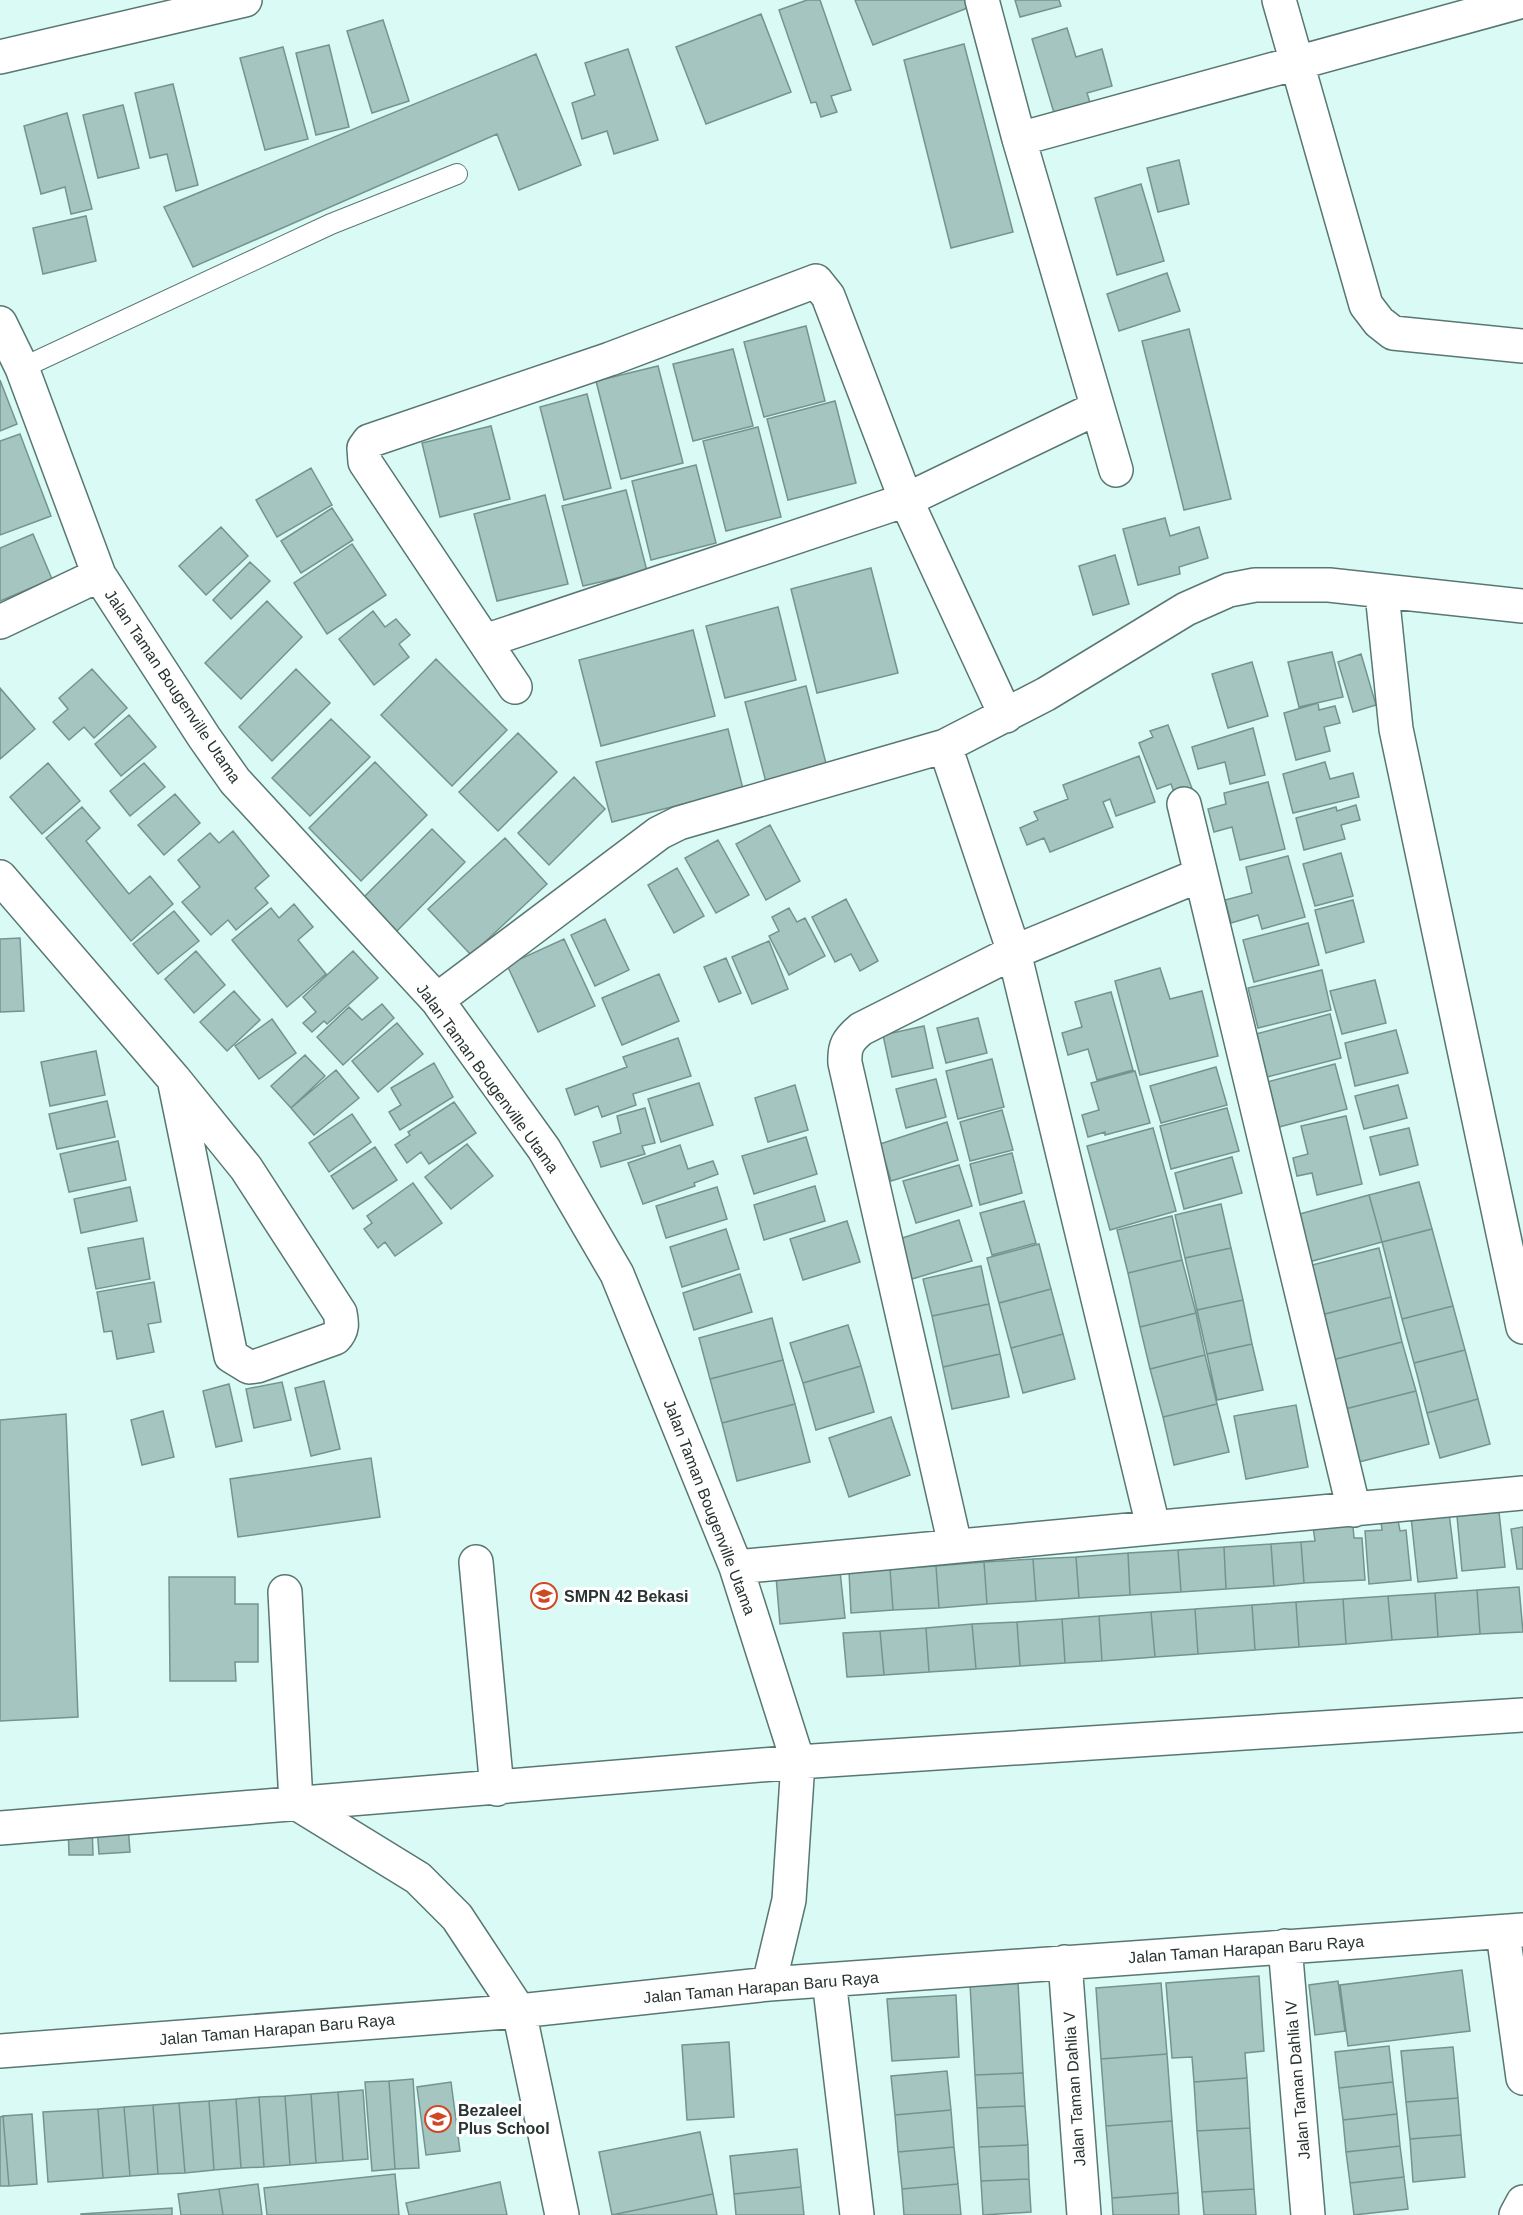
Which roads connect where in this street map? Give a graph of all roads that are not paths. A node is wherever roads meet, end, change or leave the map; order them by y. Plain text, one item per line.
1 (245, 0) edge
2 (982, 0) edge
3 (1279, 0) edge
4 (1523, 1) edge
5 (0, 57) edge
6 (1298, 62) junction
7 (1019, 139) junction
8 (457, 174) dead end
9 (0, 323) edge
10 (1523, 346) edge
11 (22, 368) junction
12 (1097, 408) junction
13 (1116, 470) dead end
14 (906, 500) junction
15 (99, 575) junction
16 (1382, 593) junction
17 (1523, 606) edge
18 (0, 622) edge
19 (485, 641) junction
20 (515, 687) dead end
21 (1006, 716) junction
22 (945, 746) junction
23 (1184, 804) dead end
24 (1200, 875) junction
25 (0, 877) edge
26 (13, 905) edge
27 (1014, 952) junction
28 (437, 1000) junction
29 (174, 1079) junction
30 (1518, 1272) edge
31 (1523, 1327) edge
32 (1523, 1493) edge
33 (1354, 1510) junction
34 (1154, 1526) junction
35 (955, 1545) junction
36 (476, 1562) dead end
37 (736, 1567) junction
38 (285, 1592) dead end
39 (1523, 1716) edge
40 (798, 1762) junction
41 (497, 1789) junction
42 (296, 1803) junction
43 (0, 1828) edge
44 (1513, 1932) edge
45 (1285, 1946) junction
46 (1065, 1962) junction
47 (829, 1980) junction
48 (769, 1984) junction
49 (519, 2011) junction
50 (0, 2051) edge
51 (1523, 2078) edge
52 (1523, 2202) edge
53 (562, 2215) edge
54 (857, 2215) edge
55 (1084, 2215) edge
56 (1308, 2215) edge
57 (1516, 2215) edge

1 - 5 street
2 - 7 street
3 - 6 street
4 - 6 street
6 - 7 street
6 - 10 street
7 - 12 street
8 - 11 lane
9 - 11 street, Jalan Taman Bougenville Utama
11 - 15 street, Jalan Taman Bougenville Utama
12 - 13 street
12 - 14 street
14 - 19 street
14 - 19 street
14 - 21 street
15 - 18 street
15 - 28 street, Jalan Taman Bougenville Utama
16 - 17 street
16 - 21 street
16 - 30 street
19 - 20 street
21 - 22 street
22 - 27 street
22 - 28 street
23 - 24 street
24 - 27 street
24 - 33 street
25 - 26 street
26 - 29 street
27 - 34 street
27 - 35 street
28 - 37 street, Jalan Taman Bougenville Utama
29 - 29 street
30 - 31 street
32 - 33 street
33 - 34 street
34 - 35 street
35 - 37 street
36 - 41 street
37 - 40 street, Jalan Taman Bougenville Utama
38 - 42 street
39 - 40 street
40 - 41 street
40 - 48 street, Jalan Taman Bougenville Utama
41 - 42 street
42 - 43 street
42 - 49 street
44 - 45 street, Jalan Taman Harapan Baru Raya
44 - 51 street
45 - 46 street, Jalan Taman Harapan Baru Raya
45 - 56 street, Jalan Taman Dahlia IV
46 - 47 street, Jalan Taman Harapan Baru Raya
46 - 55 street, Jalan Taman Dahlia V
47 - 48 street, Jalan Taman Harapan Baru Raya
47 - 54 street
48 - 49 street, Jalan Taman Harapan Baru Raya
49 - 50 street, Jalan Taman Harapan Baru Raya
49 - 53 street
52 - 57 street

